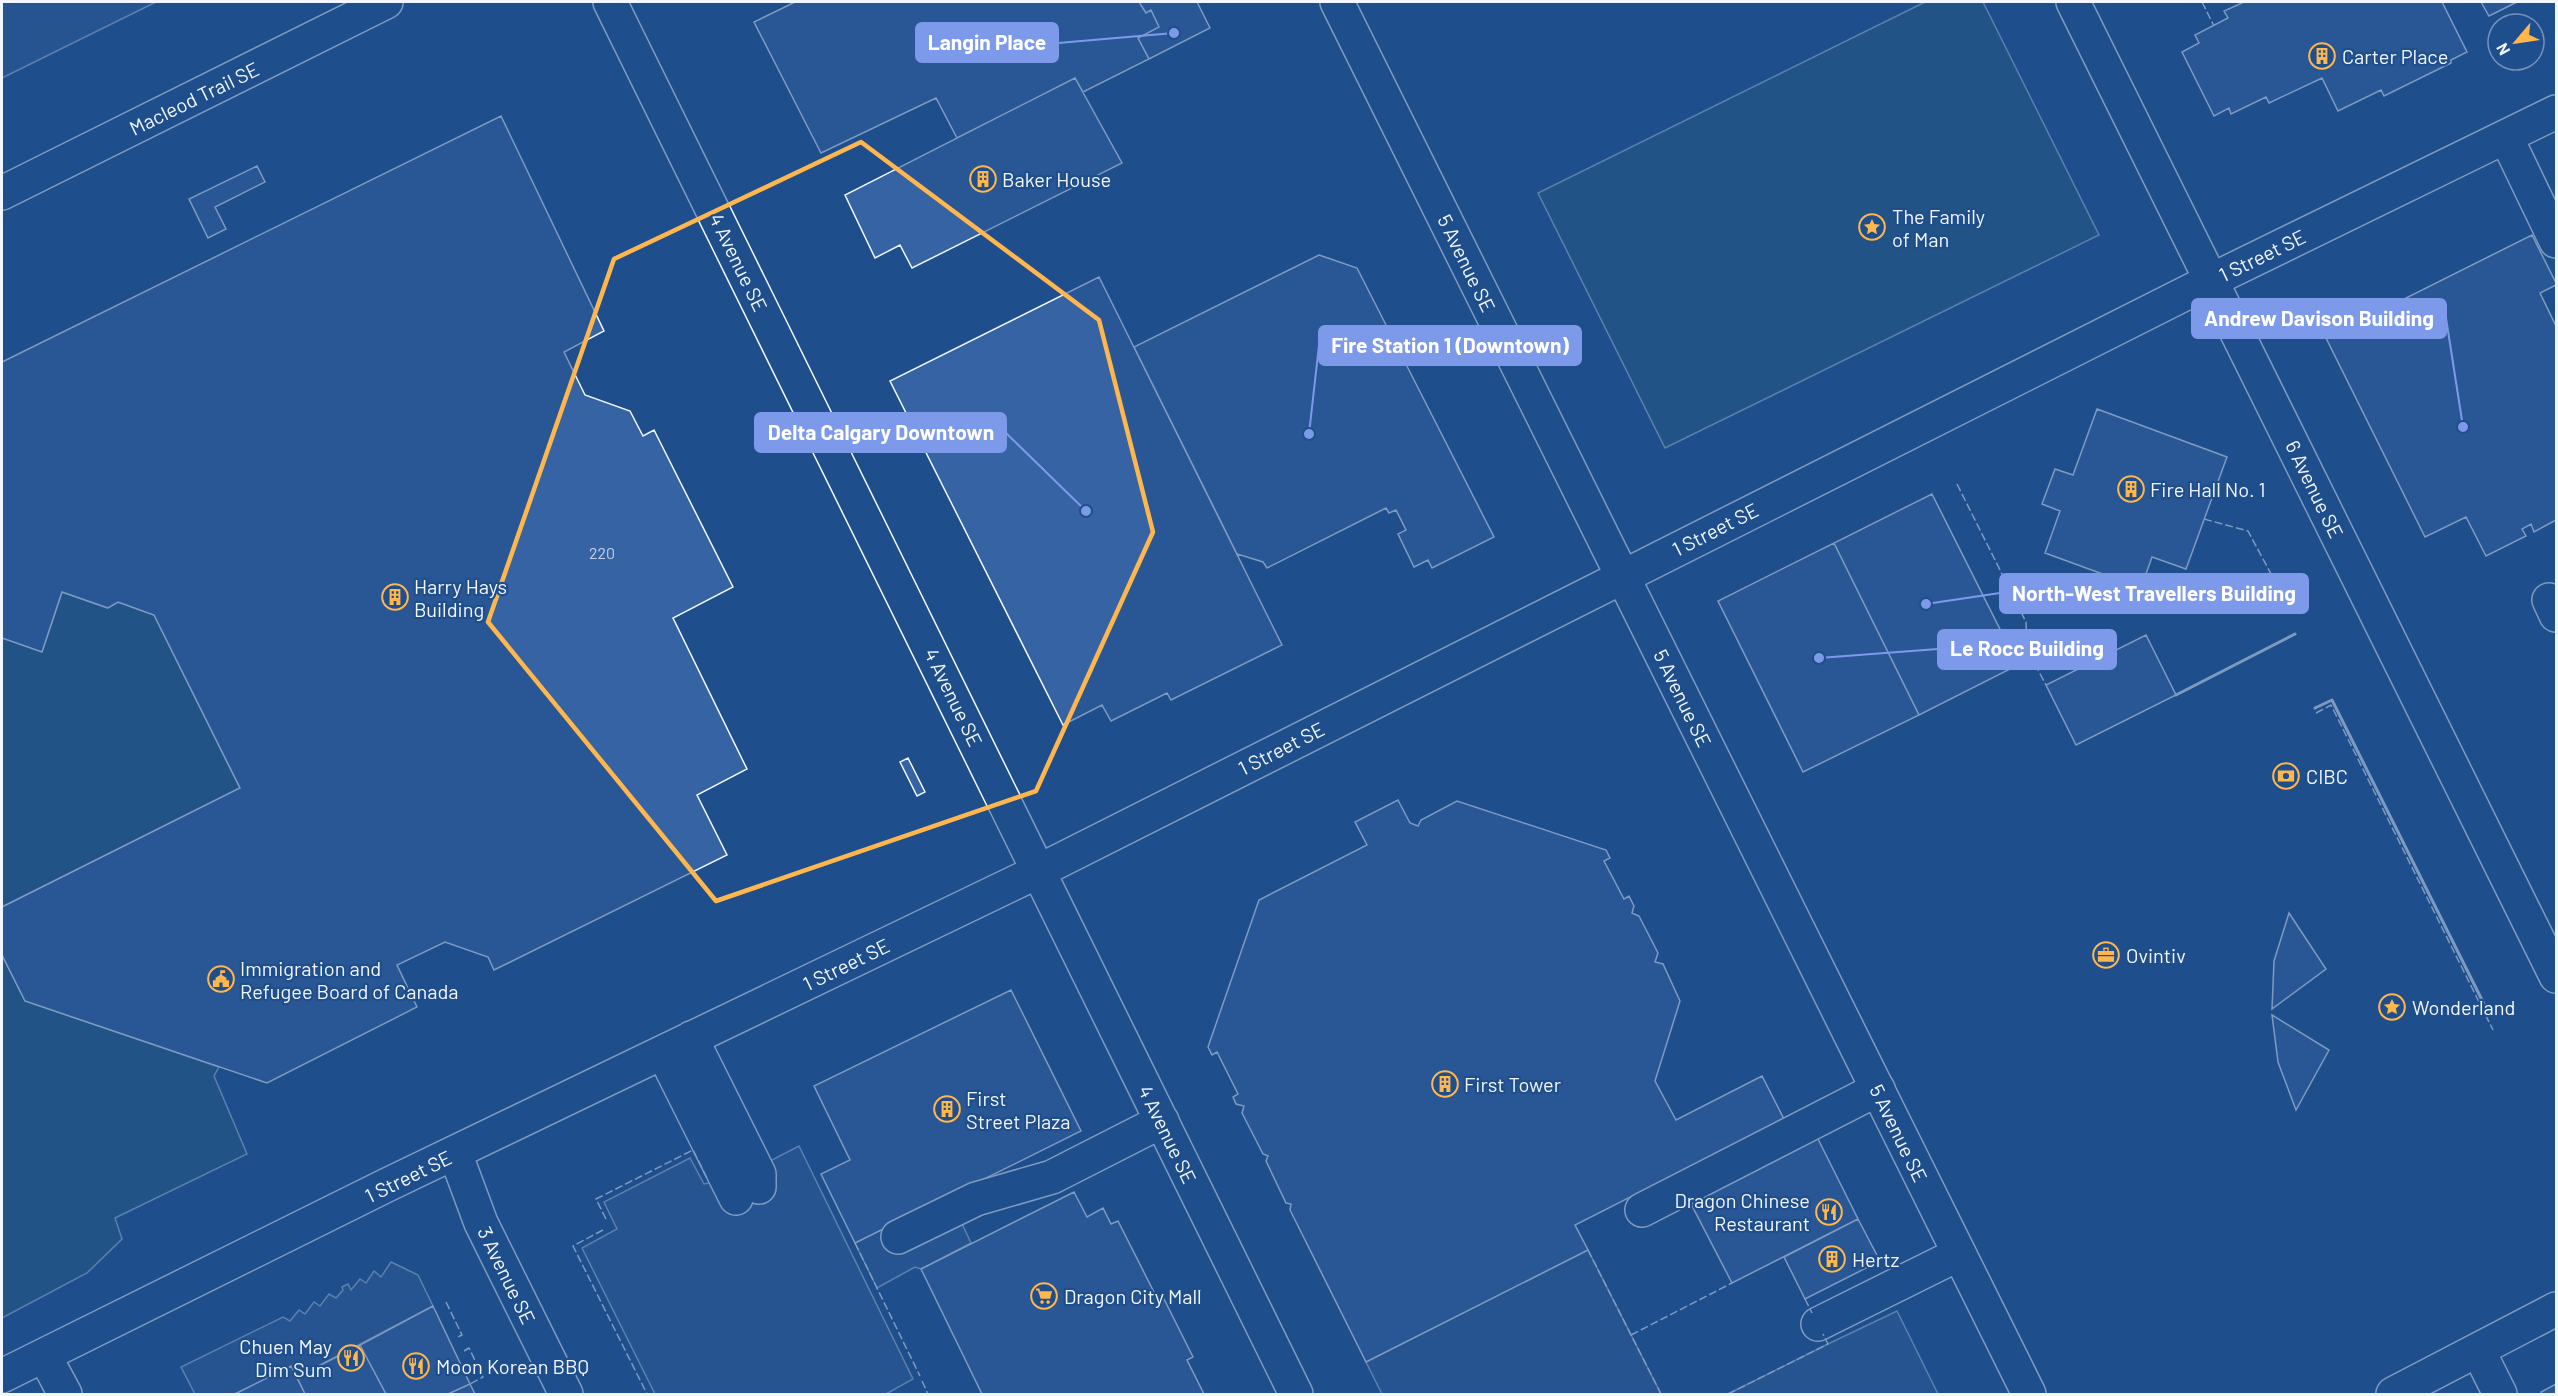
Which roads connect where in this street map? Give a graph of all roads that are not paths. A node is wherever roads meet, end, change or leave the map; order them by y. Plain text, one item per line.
1 (386, 2) edge
2 (610, 2) edge
3 (1336, 2) edge
4 (2073, 2) edge
5 (2556, 112) edge
6 (2506, 137) junction
7 (2, 193) edge
8 (2556, 241) edge
9 (2212, 280) junction
10 (1623, 576) junction
11 (1039, 871) junction
12 (2556, 976) edge
13 (691, 1038) junction
14 (663, 1052) junction
15 (1878, 1089) junction
16 (1162, 1120) junction
17 (455, 1153) junction
18 (1642, 1210) dead end
19 (898, 1238) dead end
20 (1959, 1254) junction
21 (2556, 1309) edge
22 (1818, 1324) dead end
23 (2478, 1350) junction
24 (44, 1355) junction
25 (2, 1376) edge
26 (65, 1395) edge
27 (566, 1395) edge
28 (1296, 1395) edge
29 (2029, 1395) edge
30 (2393, 1395) edge
31 (2500, 1395) edge

1 - 7 main road, Macleod Trail SE
2 - 11 main road, 4 Avenue SE
3 - 10 main road, 5 Avenue SE
4 - 9 main road, 6 Avenue SE
5 - 6 main road, 1 Street SE
6 - 8 main road
6 - 9 main road, 1 Street SE
9 - 10 main road, 1 Street SE
9 - 12 main road, 6 Avenue SE
10 - 11 main road, 1 Street SE
10 - 15 main road, 5 Avenue SE
11 - 13 main road, 1 Street SE
11 - 16 main road, 4 Avenue SE
13 - 14 main road, 1 Street SE
13 - 14 main road
14 - 17 main road, 1 Street SE
15 - 18 main road
15 - 20 main road, 5 Avenue SE
16 - 19 main road
16 - 28 main road, 4 Avenue SE
17 - 24 main road, 1 Street SE
17 - 27 main road, 3 Avenue SE
20 - 22 main road
20 - 29 main road, 5 Avenue SE
21 - 23 main road
23 - 30 main road
23 - 31 main road
24 - 25 main road, 1 Street SE
24 - 26 main road

